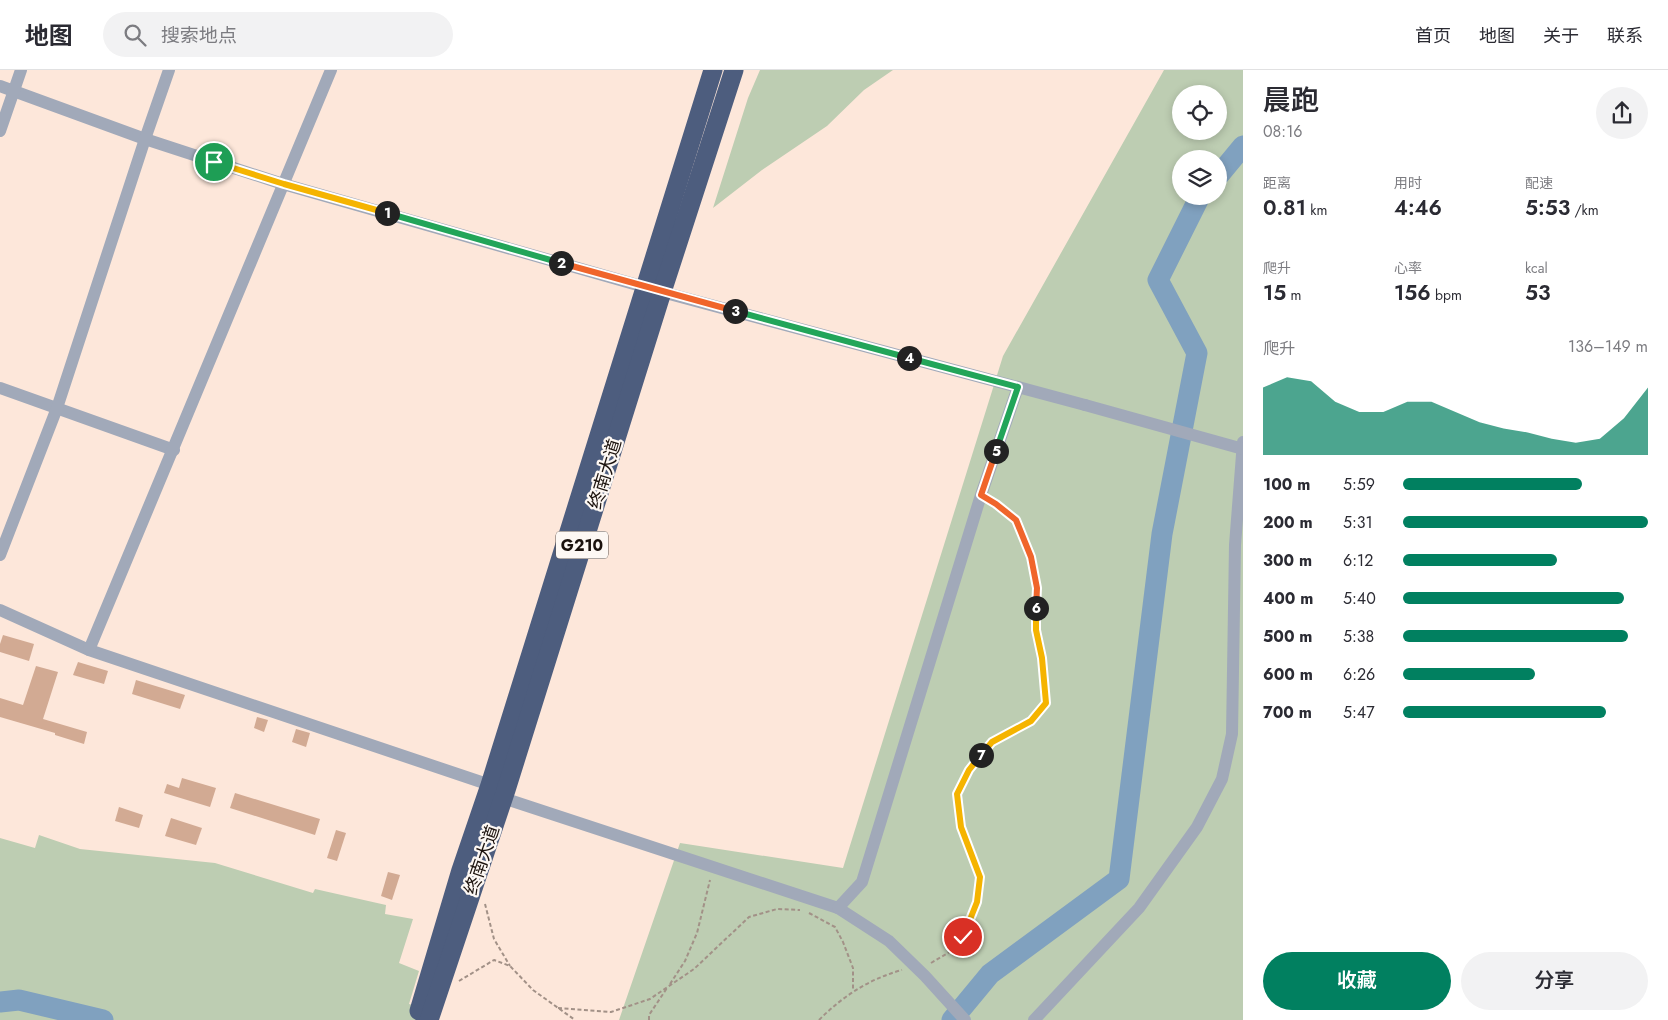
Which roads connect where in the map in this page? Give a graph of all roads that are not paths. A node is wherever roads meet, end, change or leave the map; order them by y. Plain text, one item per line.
1 (21, 70) edge
2 (169, 70) edge
3 (331, 70) edge
4 (713, 70) edge
5 (734, 70) edge
6 (0, 86) edge
7 (14, 90) junction
8 (0, 131) edge
9 (145, 139) junction
10 (284, 184) junction
11 (654, 289) junction
12 (1018, 387) junction
13 (0, 388) edge
14 (57, 408) junction
15 (1243, 447) edge
16 (174, 450) junction
17 (0, 555) edge
18 (0, 610) edge
19 (89, 650) junction
20 (500, 791) junction
21 (838, 908) junction
22 (416, 1020) edge
23 (429, 1020) edge
24 (965, 1020) edge
25 (1034, 1020) edge

1 - 7 street
2 - 9 street
3 - 10 street
4 - 11 highway, 终南大道 / G210
5 - 11 highway, 终南大道 / G210
6 - 7 street
7 - 8 street
7 - 9 street
9 - 10 street
9 - 14 street
10 - 11 street
10 - 16 street
11 - 12 street
11 - 20 highway, 终南大道 / G210
12 - 15 street, bridge
12 - 21 street
13 - 14 street
14 - 16 street
14 - 17 street
15 - 25 street
16 - 19 street
18 - 19 street
19 - 20 street
20 - 21 street
20 - 22 highway, 终南大道 / G210
20 - 23 highway, 终南大道 / G210
21 - 24 street

